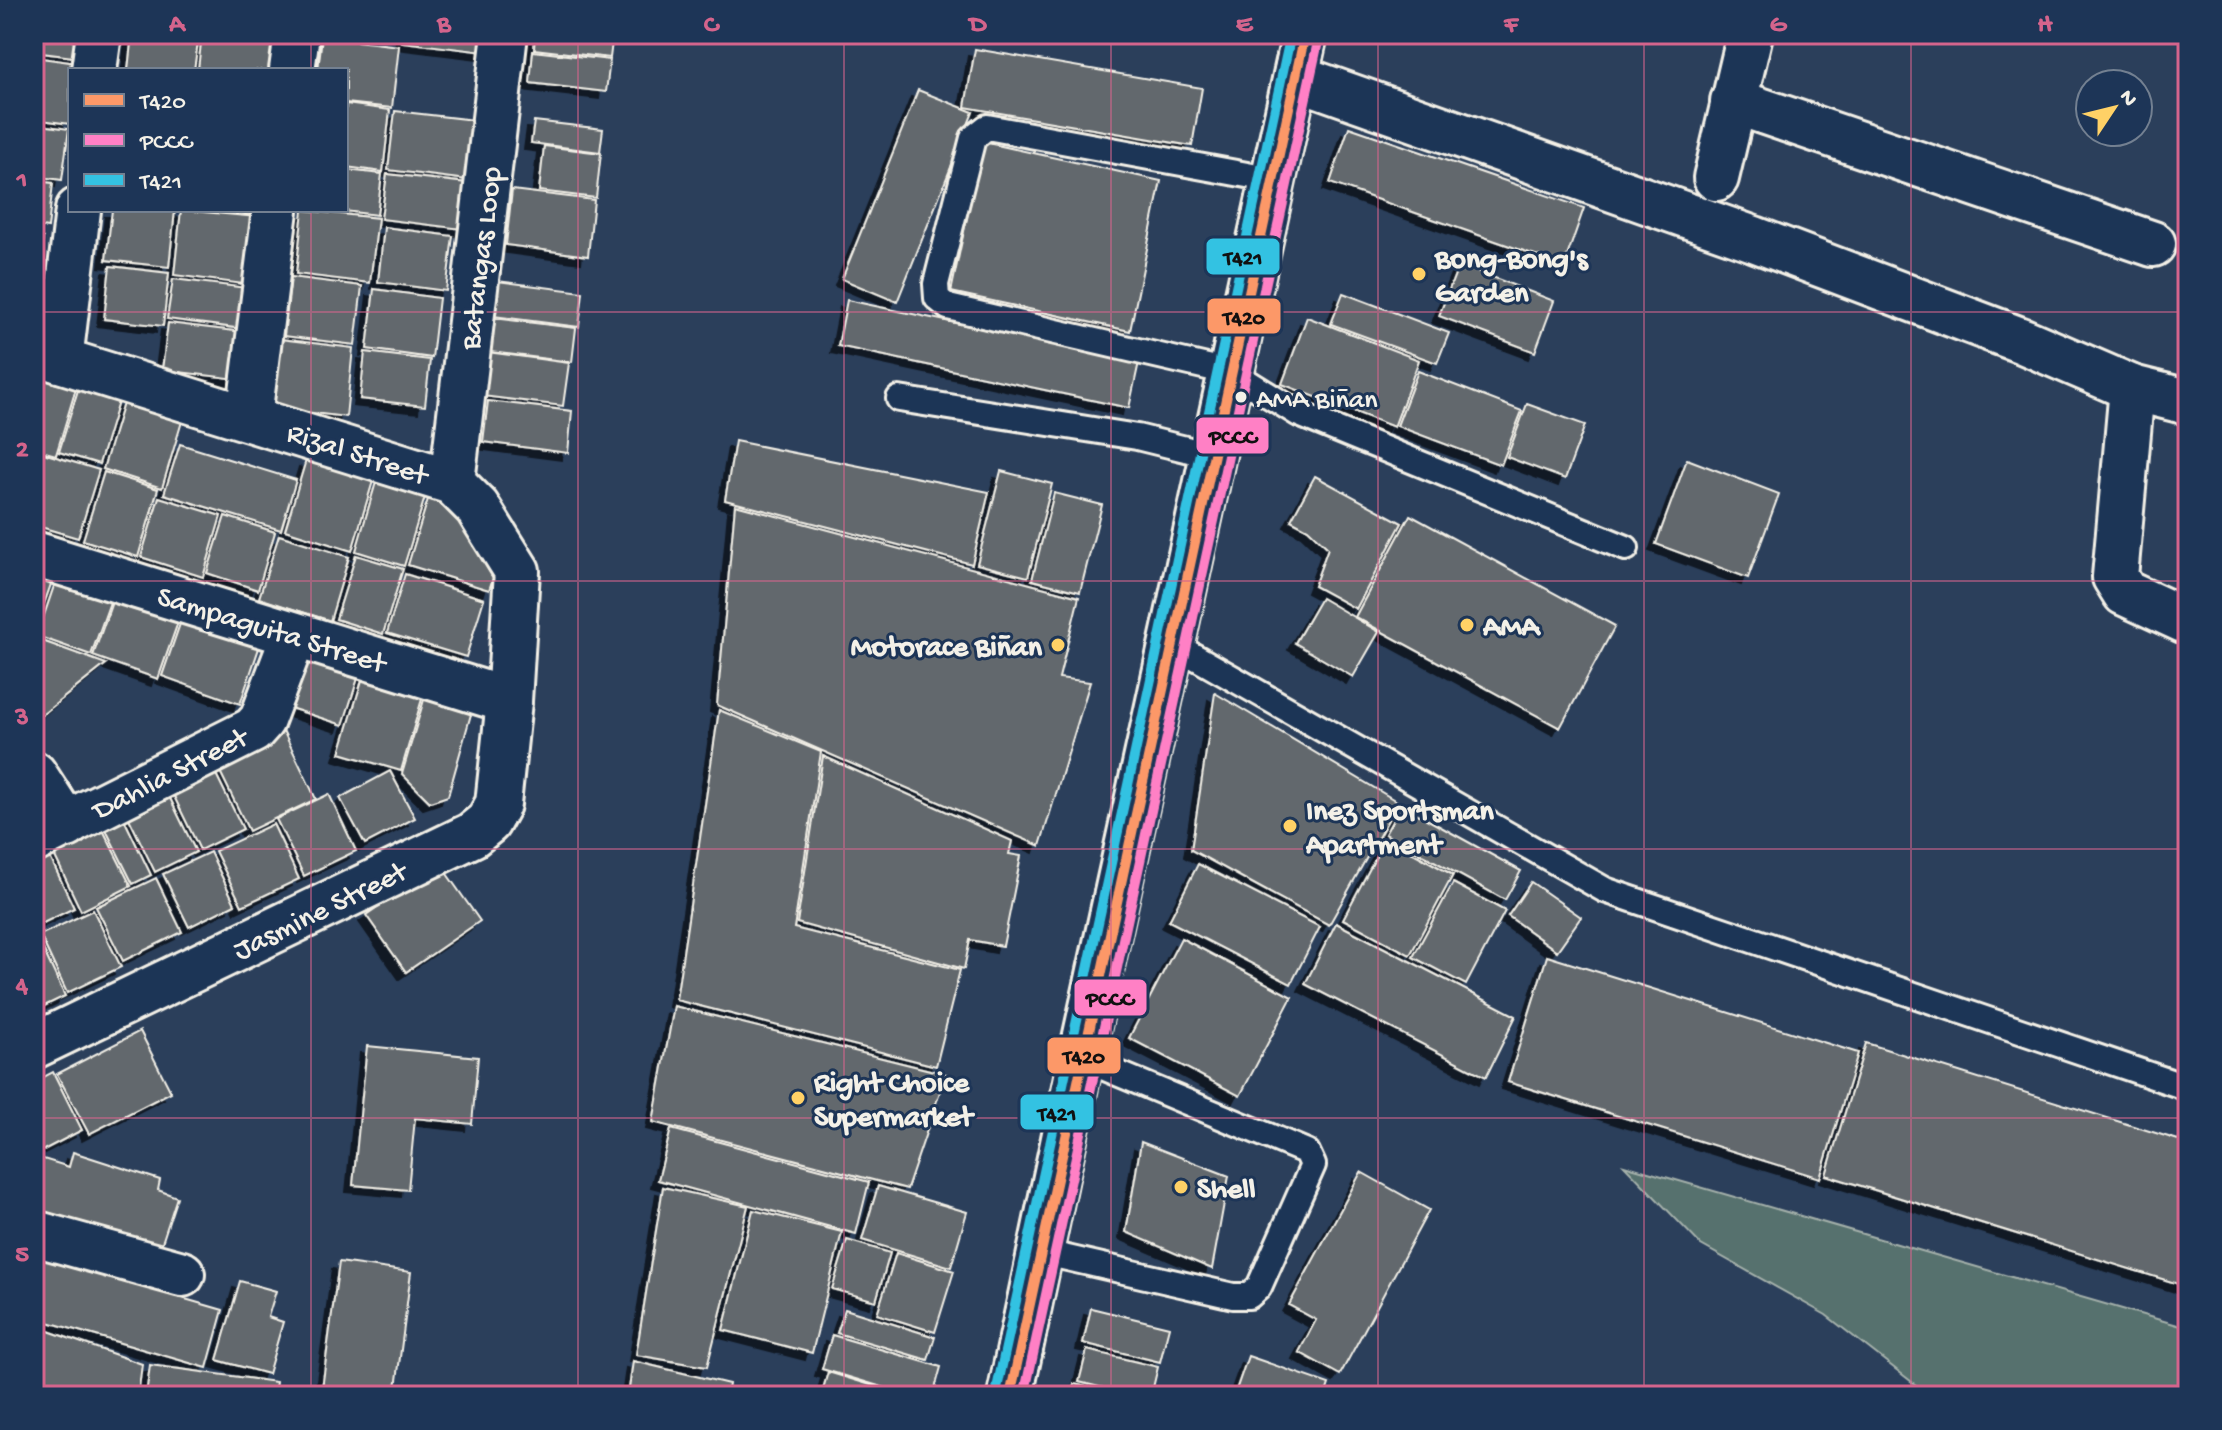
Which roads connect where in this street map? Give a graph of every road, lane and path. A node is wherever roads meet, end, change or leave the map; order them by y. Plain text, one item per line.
1 (99, 34) edge
2 (297, 34) edge
3 (505, 34) edge
4 (1305, 34) edge
5 (1750, 34) edge
6 (94, 68) edge
7 (292, 68) edge
8 (1296, 77) junction
9 (1733, 101) junction
10 (1716, 178) dead end
11 (1274, 180) junction
12 (78, 212) edge
13 (275, 212) edge
14 (2153, 244) dead end
15 (47, 356) edge
16 (1233, 373) junction
17 (2132, 388) junction
18 (899, 399) dead end
19 (2188, 402) edge
20 (249, 417) junction
21 (1214, 456) junction
22 (452, 482) junction
23 (1626, 548) dead end
24 (34, 554) edge
25 (2188, 622) edge
26 (294, 635) junction
27 (1171, 643) junction
28 (509, 701) junction
29 (34, 774) edge
30 (50, 832) edge
31 (34, 1046) edge
32 (1081, 1058) junction
33 (2188, 1088) edge
34 (34, 1233) edge
35 (1041, 1252) junction
36 (182, 1274) dead end
37 (1010, 1396) edge

1 - 6 main road
2 - 7 main road
3 - 22 main road, Batangas Loop
4 - 8 main road
5 - 9 main road
8 - 11 main road
8 - 17 main road
9 - 10 main road
9 - 14 main road
11 - 16 main road
11 - 16 lane
12 - 15 main road
13 - 20 main road
15 - 20 main road, Rizal Street
16 - 21 main road
16 - 23 lane
17 - 19 main road
17 - 25 main road
18 - 21 lane
20 - 22 main road, Rizal Street
21 - 27 main road
22 - 28 main road, Rizal Street
24 - 26 main road, Sampaguita Street
26 - 28 main road, Sampaguita Street
26 - 30 main road, Dahlia Street
27 - 32 main road
27 - 33 lane
28 - 31 main road, Jasmine Street
29 - 30 main road
32 - 35 main road
32 - 35 lane
34 - 36 main road
35 - 37 main road

